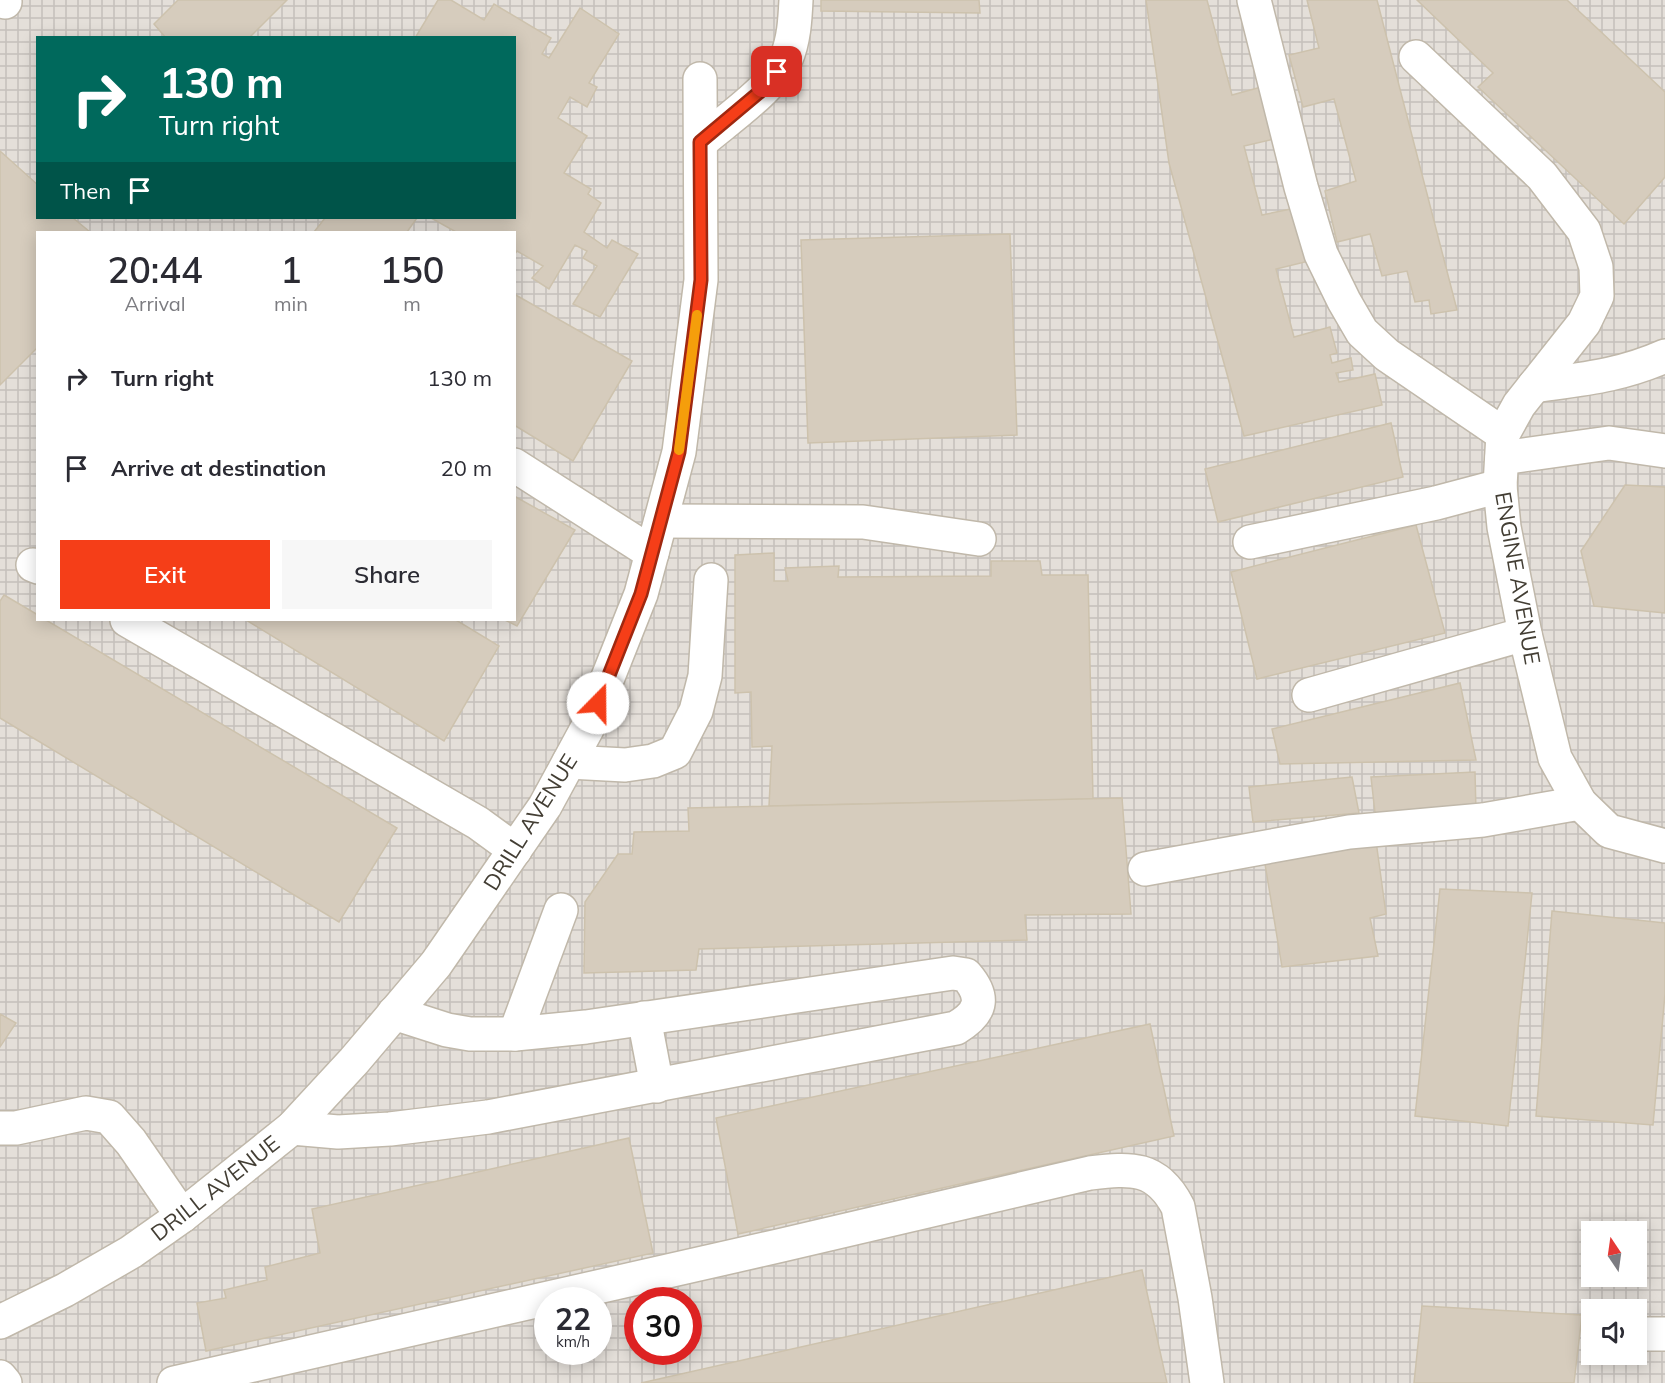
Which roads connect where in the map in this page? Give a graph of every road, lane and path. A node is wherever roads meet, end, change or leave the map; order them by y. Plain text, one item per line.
1 (796, 0) edge
2 (1254, 0) edge
3 (1416, 57) dead end
4 (700, 79) dead end
5 (700, 142) junction
6 (1665, 356) edge
7 (1534, 386) junction
8 (1665, 452) edge
9 (1502, 460) junction
10 (516, 466) edge
11 (661, 521) junction
12 (979, 539) dead end
13 (1250, 542) dead end
14 (652, 553) junction
15 (711, 580) dead end
16 (129, 621) edge
17 (1525, 634) junction
18 (1309, 695) dead end
19 (569, 762) junction
20 (1580, 803) junction
21 (1665, 846) edge
22 (515, 850) junction
23 (1145, 869) dead end
24 (561, 910) dead end
25 (394, 1013) junction
26 (644, 1018) junction
27 (515, 1034) junction
28 (657, 1086) junction
29 (0, 1128) edge
30 (292, 1128) junction
31 (182, 1216) junction
32 (0, 1322) edge
33 (0, 1377) edge
34 (5, 1383) edge
35 (174, 1383) edge
36 (1207, 1383) edge

1 - 5 street
2 - 9 street
3 - 7 street
4 - 5 street, DRILL AVENUE
5 - 11 street, DRILL AVENUE
6 - 7 street
7 - 9 street
8 - 9 street
9 - 13 street
9 - 17 street, ENGINE AVENUE
10 - 14 street
11 - 12 street
11 - 14 street, DRILL AVENUE
14 - 19 street, DRILL AVENUE
15 - 19 street
16 - 22 street
17 - 18 street
17 - 20 street, ENGINE AVENUE
19 - 22 street, DRILL AVENUE
20 - 21 street, ENGINE AVENUE
20 - 23 street
22 - 25 street, DRILL AVENUE
24 - 27 street
25 - 27 street
25 - 30 street, DRILL AVENUE
26 - 27 street
26 - 28 street
26 - 28 street
28 - 30 street
29 - 31 street
30 - 31 street, DRILL AVENUE
31 - 32 street, DRILL AVENUE
33 - 34 street
35 - 36 street

